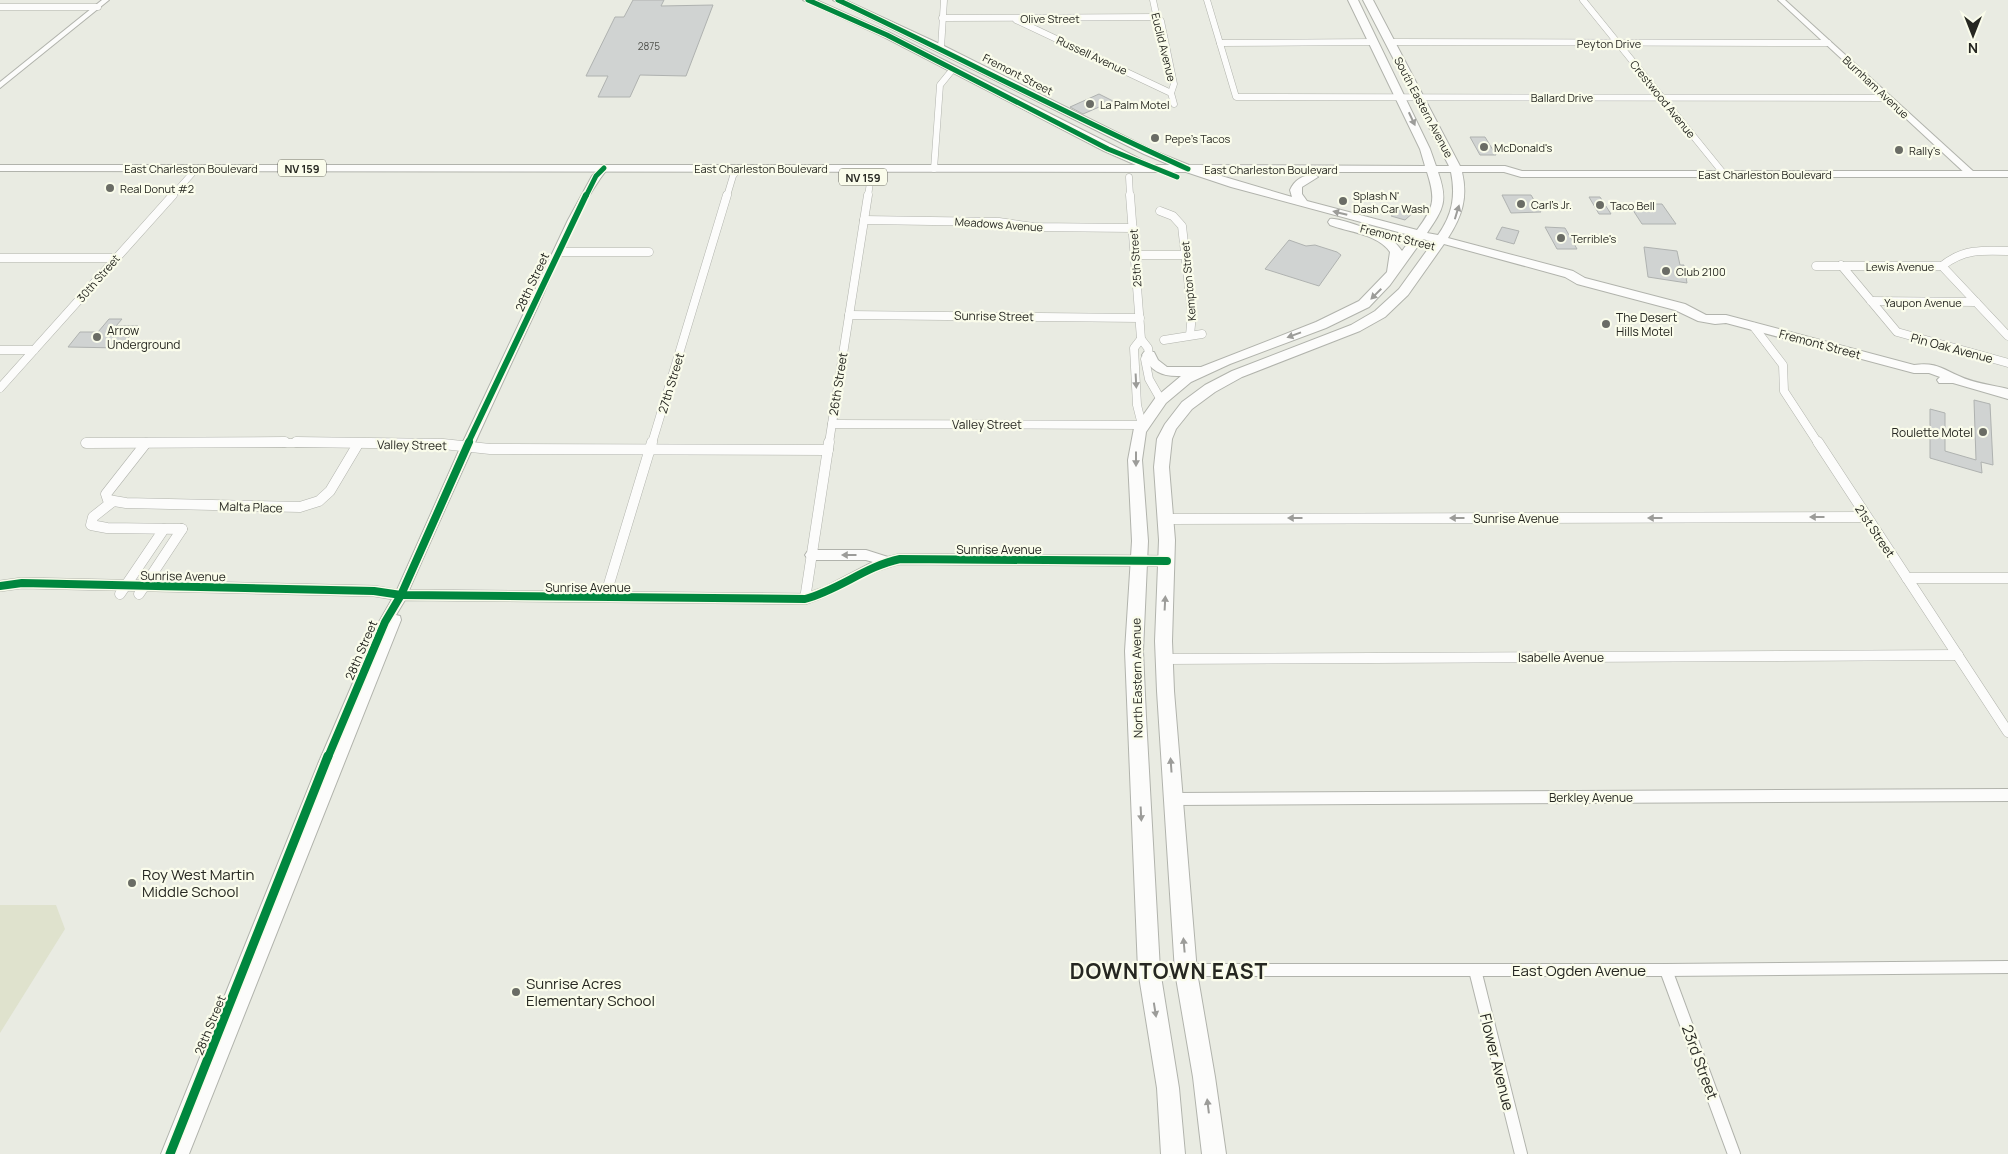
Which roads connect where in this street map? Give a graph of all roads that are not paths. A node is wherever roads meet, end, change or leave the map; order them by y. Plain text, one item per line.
1 (106, 0) edge
2 (808, 0) edge
3 (838, 0) edge
4 (944, 0) edge
5 (1153, 0) edge
6 (1207, 0) edge
7 (1353, 0) edge
8 (1368, 0) edge
9 (1583, 0) edge
10 (1781, 0) edge
11 (0, 7) edge
12 (98, 7) junction
13 (1158, 17) junction
14 (942, 18) junction
15 (1013, 18) junction
16 (1374, 42) junction
17 (1390, 42) junction
18 (1220, 43) junction
19 (1618, 43) junction
20 (1828, 43) junction
21 (941, 48) junction
22 (953, 69) junction
23 (0, 86) edge
24 (1171, 93) junction
25 (1401, 97) junction
26 (1418, 97) junction
27 (1662, 98) junction
28 (1888, 98) junction
29 (1174, 104) dead end
30 (1108, 149) junction
31 (0, 168) edge
32 (386, 168) junction
33 (441, 168) junction
34 (934, 168) junction
35 (1108, 169) junction
36 (1153, 169) junction
37 (1188, 169) junction
38 (600, 172) junction
39 (735, 172) junction
40 (871, 172) junction
41 (193, 173) junction
42 (1434, 173) junction
43 (1458, 173) junction
44 (1724, 174) junction
45 (1970, 174) junction
46 (2008, 174) edge
47 (409, 176) junction
48 (0, 177) edge
49 (1130, 177) junction
50 (1177, 177) junction
51 (1312, 177) junction
52 (1214, 178) junction
53 (1303, 203) junction
54 (1160, 211) dead end
55 (864, 220) junction
56 (1334, 222) junction
57 (1133, 228) junction
58 (1419, 238) junction
59 (1439, 243) junction
60 (2008, 251) edge
61 (559, 252) junction
62 (649, 252) dead end
63 (1135, 255) junction
64 (1186, 255) junction
65 (0, 258) edge
66 (115, 258) junction
67 (1841, 265) junction
68 (1816, 266) dead end
69 (1942, 266) junction
70 (1393, 273) junction
71 (1871, 302) junction
72 (1976, 302) junction
73 (1355, 310) junction
74 (849, 315) junction
75 (1140, 318) junction
76 (1754, 327) junction
77 (1202, 334) dead end
78 (1190, 335) junction
79 (2008, 336) edge
80 (1141, 339) junction
81 (1164, 340) dead end
82 (0, 350) edge
83 (34, 350) junction
84 (1149, 355) junction
85 (1284, 357) junction
86 (2008, 363) edge
87 (1211, 368) junction
88 (0, 388) edge
89 (2008, 394) edge
90 (1161, 400) junction
91 (832, 424) junction
92 (1142, 425) junction
93 (86, 443) dead end
94 (146, 443) junction
95 (358, 444) junction
96 (467, 446) junction
97 (650, 450) junction
98 (828, 450) junction
99 (1161, 466) junction
100 (112, 502) junction
101 (1866, 517) junction
102 (1166, 519) junction
103 (164, 529) junction
104 (811, 555) junction
105 (886, 561) junction
106 (1139, 561) junction
107 (1167, 561) junction
108 (1907, 578) junction
109 (2008, 578) edge
110 (2, 587) edge
111 (123, 590) junction
112 (142, 590) junction
113 (402, 596) junction
114 (605, 597) junction
115 (805, 599) junction
116 (1958, 655) junction
117 (1164, 659) junction
118 (2008, 732) edge
119 (330, 764) junction
120 (2008, 795) edge
121 (1174, 799) junction
122 (2008, 967) edge
123 (1149, 970) junction
124 (1186, 970) junction
125 (1474, 970) junction
126 (1666, 970) junction
127 (170, 1154) edge
128 (180, 1154) edge
129 (1173, 1154) edge
130 (1214, 1154) edge
131 (1521, 1154) edge
132 (1734, 1154) edge

1 - 12 street
2 - 22 main road, Fremont Street
3 - 21 main road, Fremont Street
4 - 14 street
5 - 13 street, Euclid Avenue
6 - 18 street
7 - 16 main road, South Eastern Avenue
8 - 17 main road, South Eastern Avenue
9 - 19 street, Crestwood Avenue
10 - 20 street, Burnham Avenue
11 - 12 street
12 - 23 street
13 - 15 street, Olive Street
13 - 24 street, Euclid Avenue
14 - 15 street, Olive Street
14 - 21 street
15 - 24 street, Russell Avenue
16 - 18 street
16 - 25 main road, South Eastern Avenue
17 - 19 street, Peyton Drive
17 - 26 main road, South Eastern Avenue
18 - 25 street, Ballard Drive
19 - 20 street, Peyton Drive
19 - 27 street, Crestwood Avenue
20 - 28 street, Burnham Avenue
21 - 37 main road, Fremont Street
22 - 30 main road, Fremont Street
22 - 34 street
24 - 29 street, Euclid Avenue
25 - 26 street, Ballard Drive
25 -> 42 main road, South Eastern Avenue
26 - 27 street, Ballard Drive
26 - 43 main road, South Eastern Avenue
27 - 28 street, Ballard Drive
27 - 44 street, Crestwood Avenue
28 - 45 street, Burnham Avenue
30 - 35 main road
30 - 36 main road, Fremont Street
31 - 41 main road, East Charleston Boulevard / NV 159
32 - 33 main road, East Charleston Boulevard / NV 159
32 - 41 main road, East Charleston Boulevard / NV 159
32 - 47 main road
33 - 38 main road, East Charleston Boulevard / NV 159
33 - 47 main road
34 - 35 main road, East Charleston Boulevard / NV 159
34 - 40 main road, East Charleston Boulevard / NV 159
35 - 36 main road, East Charleston Boulevard
36 - 37 main road, East Charleston Boulevard
36 - 50 main road, Fremont Street
37 - 42 main road, East Charleston Boulevard
37 - 52 main road, Fremont Street
38 - 39 main road, East Charleston Boulevard / NV 159
38 - 47 main road, East Charleston Boulevard / NV 159
38 - 61 street, 28th Street
39 - 40 main road, East Charleston Boulevard / NV 159
39 - 97 street, 27th Street
40 - 49 main road, East Charleston Boulevard / NV 159
40 - 55 street, 26th Street
41 - 47 main road, East Charleston Boulevard / NV 159
41 - 48 main road, East Charleston Boulevard / NV 159
41 - 66 street, 30th Street
42 - 43 main road, East Charleston Boulevard
42 - 51 main road, East Charleston Boulevard
42 - 58 main road, South Eastern Avenue
43 - 44 main road, East Charleston Boulevard
59 -> 43 main road, South Eastern Avenue
44 - 45 main road, East Charleston Boulevard
45 - 46 main road, East Charleston Boulevard
49 - 50 main road, East Charleston Boulevard
49 - 57 street, 25th Street
50 - 52 main road, East Charleston Boulevard
50 - 56 main road, Fremont Street
51 - 52 main road, East Charleston Boulevard
51 - 53 main road
52 - 53 main road, Fremont Street
58 -> 53 main road, Fremont Street
54 - 64 street, Kempton Street
55 - 57 street, Meadows Avenue
55 - 74 street, 26th Street
56 - 58 main road, Fremont Street
56 - 70 main road
57 - 63 street, 25th Street
58 - 59 main road, Fremont Street
58 - 70 main road, North Eastern Avenue
59 - 76 main road, Fremont Street
59 - 85 main road
60 - 69 street, Lewis Avenue
61 - 62 street
61 - 96 street, 28th Street
63 - 64 street
63 - 75 street, 25th Street
64 - 78 street, Kempton Street
65 - 66 street
66 - 83 street, 30th Street
67 - 68 street, Lewis Avenue
67 - 69 street, Lewis Avenue
67 - 71 street
69 - 72 street
70 -> 73 main road, North Eastern Avenue
71 - 72 street, Yaupon Avenue
71 - 86 street, Pin Oak Avenue
72 - 79 street
73 - 85 main road
73 -> 87 main road, North Eastern Avenue
74 - 75 street, Sunrise Street
74 - 91 street, 26th Street
75 - 80 street, 25th Street
76 - 89 main road, Fremont Street
76 - 101 street, 21st Street
77 - 78 street
78 - 81 street
80 - 84 street, 25th Street
80 -> 92 street, 25th Street
82 - 83 street
83 - 88 street, 30th Street
84 - 87 main road
84 - 90 street, 25th Street
85 - 99 main road
87 - 90 main road, North Eastern Avenue
90 - 92 main road, North Eastern Avenue
90 - 99 main road
91 - 92 street, Valley Street
91 - 98 street, 26th Street
92 -> 106 main road, North Eastern Avenue
93 - 94 street, Valley Street
94 - 95 street, Valley Street
94 - 100 street
95 - 96 street, Valley Street
95 - 100 street, Malta Place
96 - 97 street, Valley Street
96 - 113 street, 28th Street
97 - 98 street, Valley Street
97 - 114 street, 27th Street
98 - 104 street, 26th Street
99 - 102 main road
100 - 103 street
101 -> 102 street, Sunrise Avenue
101 - 108 street, 21st Street
102 - 107 main road
103 - 111 street
103 - 112 street
105 -> 104 street
104 - 115 street, 26th Street
105 - 106 street, Sunrise Avenue
105 - 115 street, Sunrise Avenue
106 - 107 street, Sunrise Avenue
106 -> 123 main road, North Eastern Avenue
117 -> 107 main road
108 - 109 street
108 - 116 street, 21st Street
110 - 111 street, Sunrise Avenue
111 - 112 street, Sunrise Avenue
112 - 113 street, Sunrise Avenue
113 - 114 street, Sunrise Avenue
113 - 119 street, 28th Street
114 - 115 street, Sunrise Avenue
116 - 117 street, Isabelle Avenue
116 - 118 street, 21st Street
121 -> 117 main road
119 - 127 street, 28th Street
119 - 128 street, 28th Street
120 - 121 street, Berkley Avenue
124 -> 121 main road
122 - 126 street, East Ogden Avenue
123 - 124 street, East Ogden Avenue
123 -> 129 main road, North Eastern Avenue
124 - 125 street, East Ogden Avenue
130 -> 124 main road
125 - 126 street, East Ogden Avenue
125 - 131 street, Flower Avenue
126 - 132 street, 23rd Street

